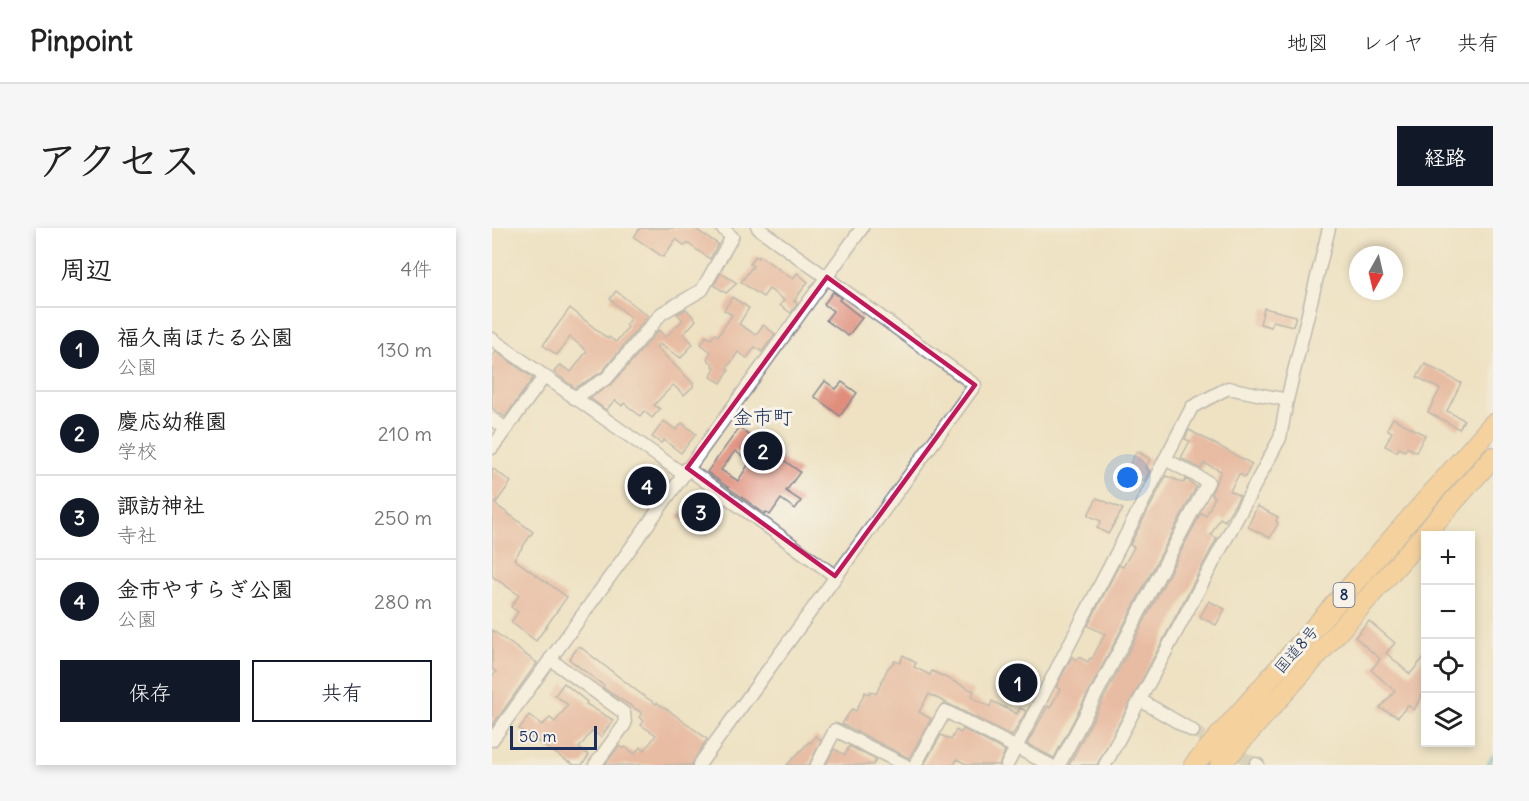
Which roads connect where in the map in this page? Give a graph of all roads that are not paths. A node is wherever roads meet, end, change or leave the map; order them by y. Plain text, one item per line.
1 (758, 228) edge
2 (862, 228) edge
3 (1329, 228) edge
4 (728, 230) edge
5 (827, 277) junction
6 (492, 339) edge
7 (544, 377) junction
8 (574, 398) junction
9 (1287, 400) junction
10 (492, 419) edge
11 (1493, 424) edge
12 (506, 429) junction
13 (492, 448) edge
14 (1493, 457) edge
15 (1165, 459) junction
16 (685, 471) junction
17 (835, 576) junction
18 (550, 659) junction
19 (1140, 700) junction
20 (1193, 731) tunnel mouth
21 (492, 740) edge
22 (1016, 748) junction
23 (595, 765) edge
24 (699, 765) edge
25 (817, 765) edge
26 (905, 765) edge
27 (915, 765) edge
28 (1007, 765) edge
29 (1050, 765) edge
30 (1059, 765) edge
31 (1105, 765) edge
32 (1194, 765) edge
33 (1220, 765) edge

1 - 5 street
2 - 5 street
3 - 9 street
4 - 8 street
5 - 16 street
5 - 17 street
6 - 7 street
7 - 8 street
7 - 12 street
8 - 16 street
9 - 15 street
9 - 19 street
10 - 12 street
11 - 32 highway, 国道8号 / 8
12 - 13 street
14 - 33 highway, 国道8号 / 8
15 - 22 street
15 - 30 street
16 - 17 street
16 - 18 street
17 - 24 street
18 - 21 street
18 - 23 street
19 - 20 street
19 - 31 street
22 - 27 street
22 - 28 street
22 - 29 street
25 - 26 street

